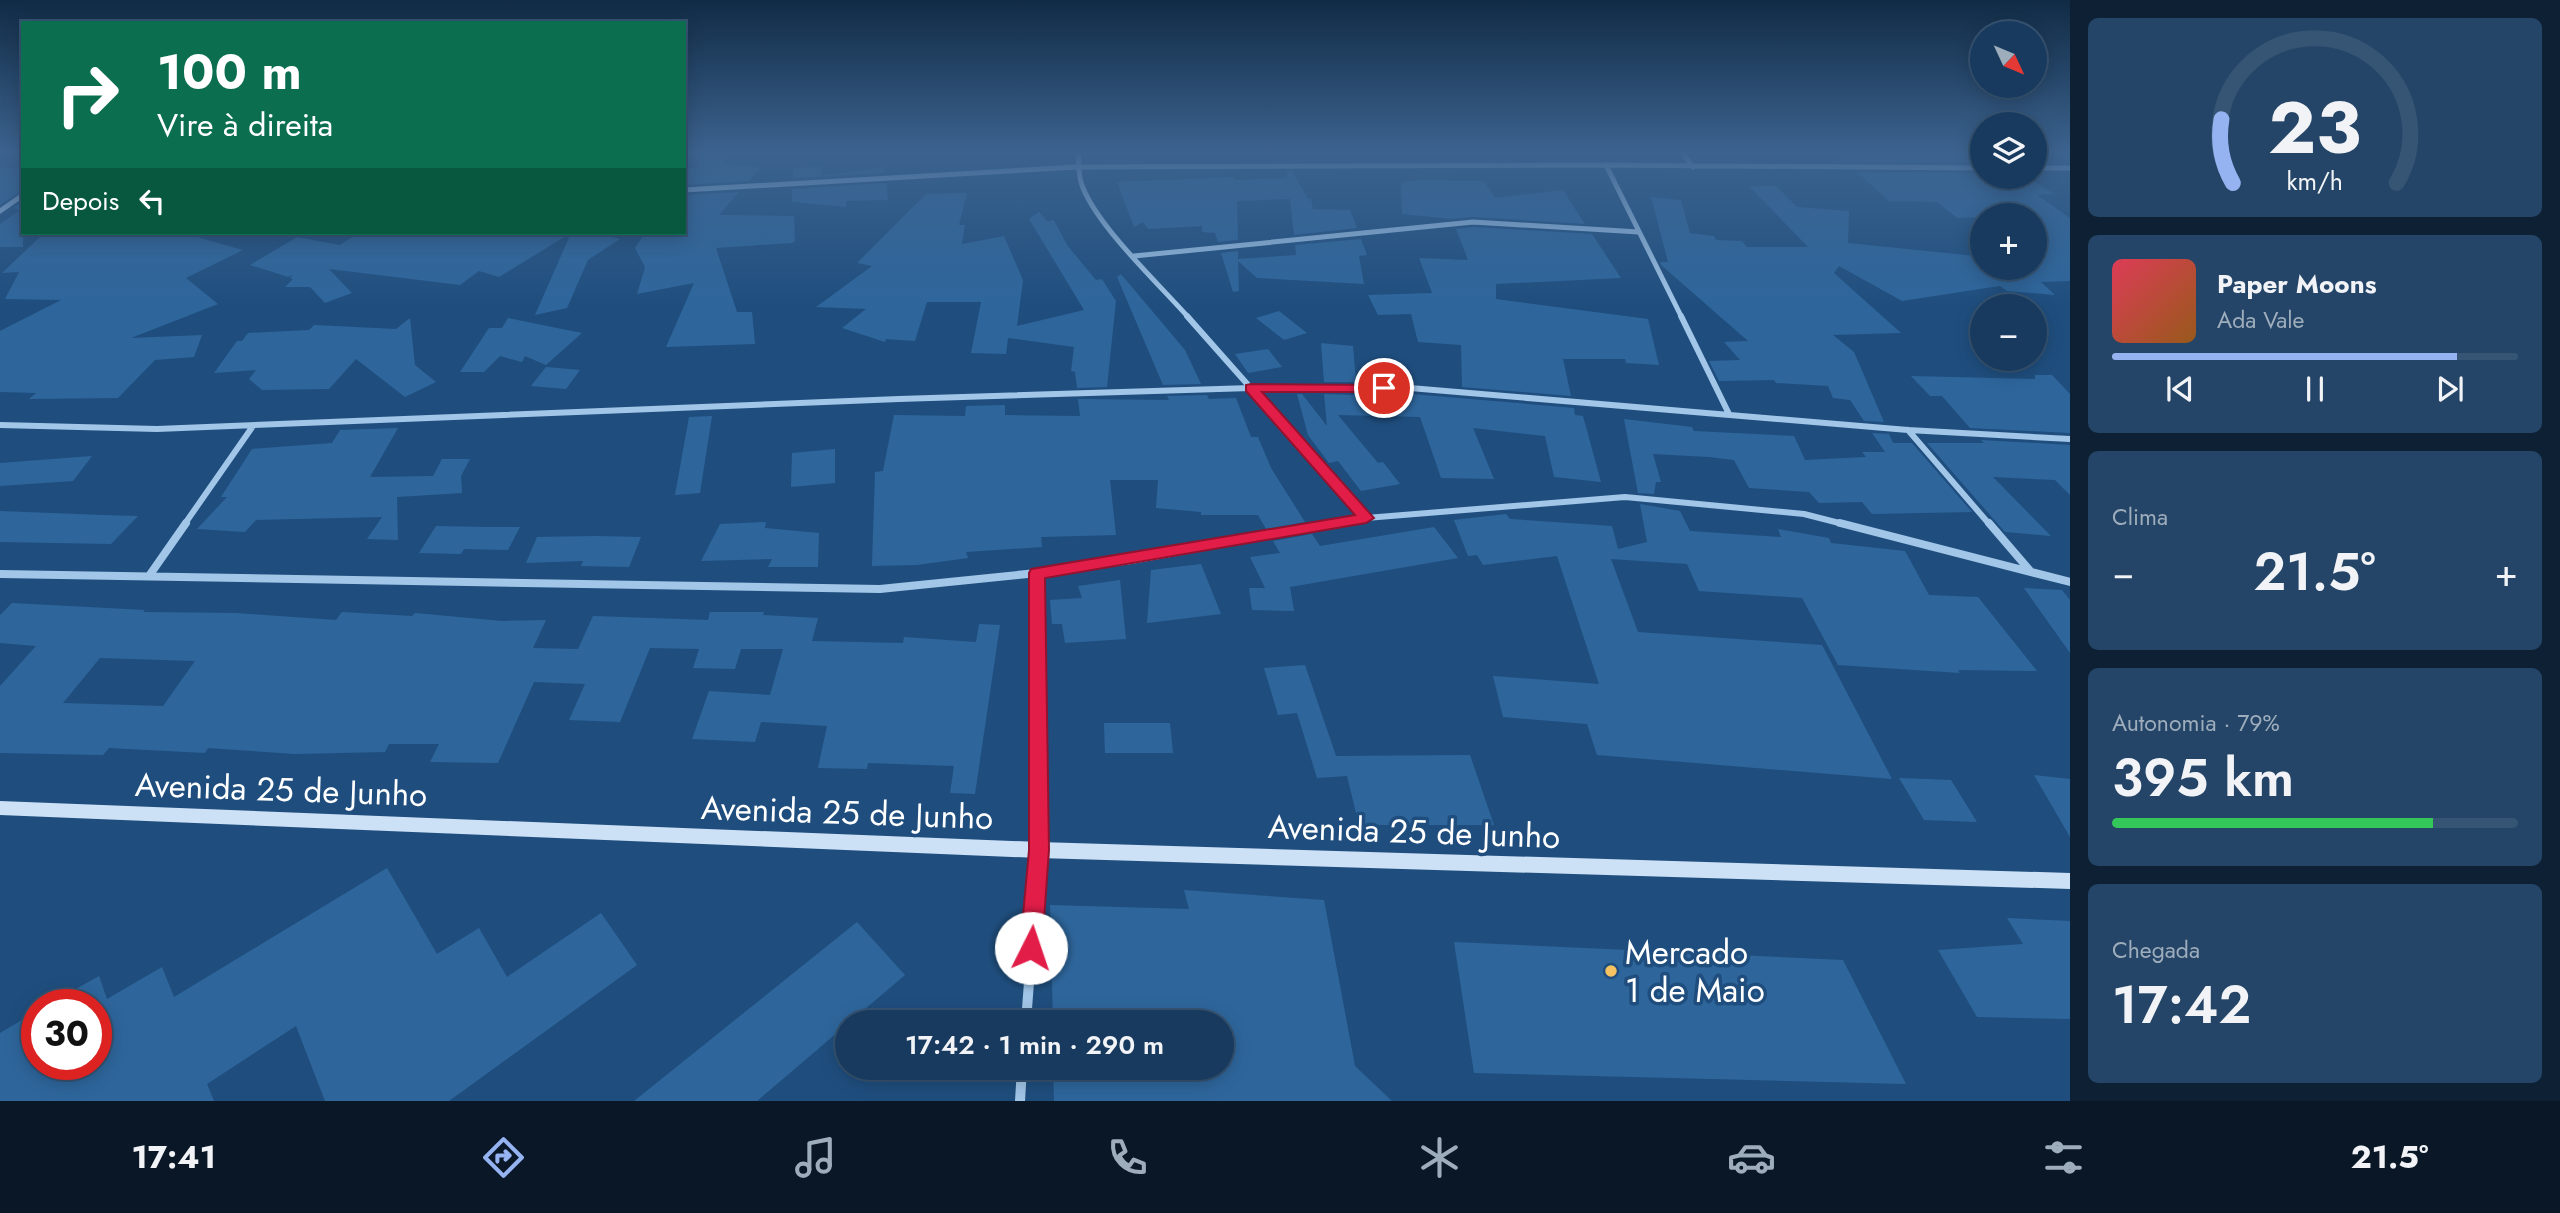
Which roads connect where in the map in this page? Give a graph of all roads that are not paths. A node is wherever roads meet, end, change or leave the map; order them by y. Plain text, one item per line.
1 (1091, 202) edge
2 (1624, 202) edge
3 (1639, 232) junction
4 (1134, 256) junction
5 (1251, 388) junction
6 (1729, 414) junction
7 (0, 425) edge
8 (253, 426) junction
9 (1908, 430) junction
10 (2070, 439) edge
11 (1366, 518) junction
12 (1037, 573) junction
13 (2031, 573) junction
14 (0, 574) edge
15 (149, 576) junction
16 (2070, 582) edge
17 (0, 808) edge
18 (1039, 850) junction
19 (2070, 881) edge
20 (1027, 1010) edge
21 (1021, 1080) edge
22 (1020, 1101) edge

1 - 4 street
2 - 3 street
3 - 4 street
3 - 6 street
4 - 5 street
5 - 6 street
5 - 8 street
5 - 11 street
6 - 9 street
7 - 8 street
8 - 15 street
9 - 10 street
9 - 13 street
11 - 12 street
11 - 13 street
12 - 15 street
12 - 18 street
13 - 16 street
14 - 15 street
17 - 18 street, Avenida 25 de Junho
18 - 19 street, Avenida 25 de Junho
18 - 20 street
21 - 22 street

